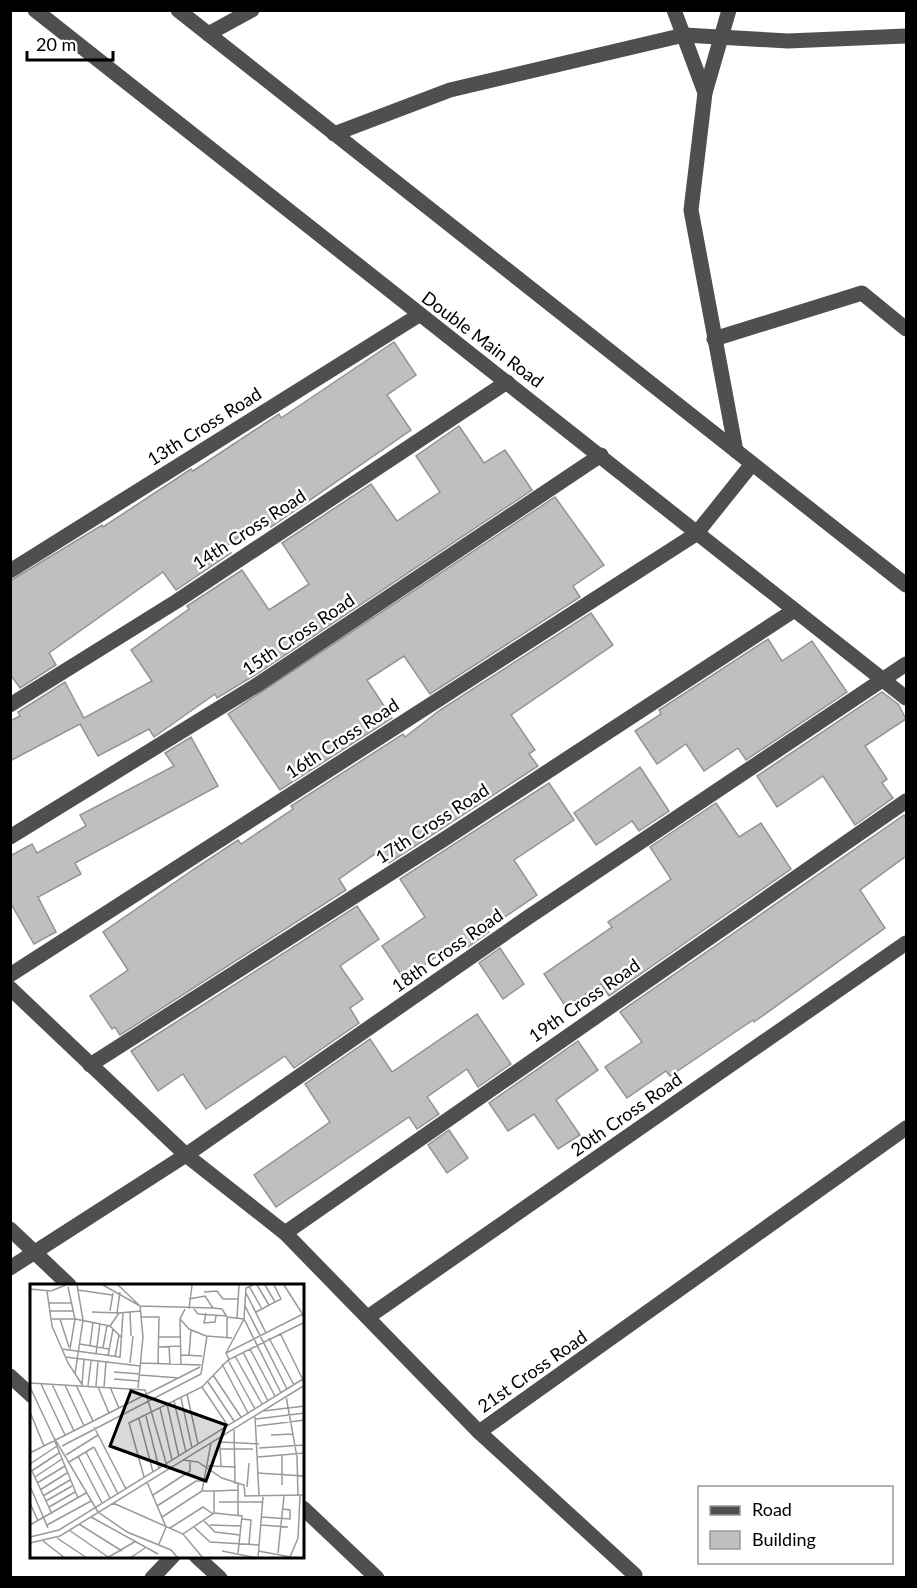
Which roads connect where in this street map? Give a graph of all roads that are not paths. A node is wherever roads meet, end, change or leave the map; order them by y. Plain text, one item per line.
1 (35, 10) edge
2 (178, 10) edge
3 (252, 10) edge
4 (674, 10) edge
5 (729, 10) edge
6 (208, 34) junction
7 (684, 35) junction
8 (906, 36) edge
9 (722, 39) junction
10 (705, 93) junction
11 (334, 134) junction
12 (419, 315) junction
13 (906, 330) edge
14 (714, 339) junction
15 (507, 382) junction
16 (736, 451) junction
17 (601, 455) junction
18 (752, 464) junction
19 (696, 534) junction
20 (10, 571) edge
21 (906, 585) edge
22 (793, 611) junction
23 (906, 664) edge
24 (882, 679) junction
25 (906, 698) edge
26 (10, 705) edge
27 (906, 801) edge
28 (10, 837) edge
29 (906, 943) edge
30 (10, 975) edge
31 (10, 988) edge
32 (90, 1065) junction
33 (906, 1128) edge
34 (186, 1155) junction
35 (10, 1229) edge
36 (285, 1233) junction
37 (35, 1253) junction
38 (10, 1268) edge
39 (68, 1284) edge
40 (368, 1317) junction
41 (10, 1376) edge
42 (30, 1394) edge
43 (479, 1432) junction
44 (304, 1509) edge
45 (172, 1558) edge
46 (197, 1558) edge
47 (635, 1575) dead end
48 (152, 1578) edge
49 (220, 1578) edge
50 (377, 1578) edge

1 - 12 street, Double Main Road
2 - 6 street
3 - 6 street
4 - 7 street
5 - 9 street
6 - 11 street
7 - 9 street
7 - 10 street
7 - 11 street
8 - 9 street
9 - 10 street
10 - 14 street
11 - 16 street
12 - 15 street, Double Main Road
12 - 20 street, 13th Cross Road
13 - 14 street
14 - 16 street
15 - 17 street, Double Main Road
15 - 26 street, 14th Cross Road
16 - 18 street
17 - 19 street, Double Main Road
17 - 28 street, 15th Cross Road
18 - 19 street, 16th Cross Road
18 - 21 street
19 - 22 street, Double Main Road
19 - 30 street, 16th Cross Road
22 - 24 street, Double Main Road
22 - 32 street, 17th Cross Road
23 - 24 street, 18th Cross Road
24 - 25 street, Double Main Road
24 - 34 street, 18th Cross Road
27 - 36 street, 19th Cross Road
29 - 40 street, 20th Cross Road
31 - 32 street, 21st Cross Road
32 - 34 street, 21st Cross Road
33 - 43 street, 21st Cross Road
34 - 36 street, 21st Cross Road
34 - 37 street, 18th Cross Road
35 - 37 street
36 - 40 street, 21st Cross Road
37 - 38 street, 18th Cross Road
37 - 39 street
40 - 43 street, 21st Cross Road
41 - 42 street
43 - 47 street
44 - 50 street
45 - 48 street
46 - 49 street

